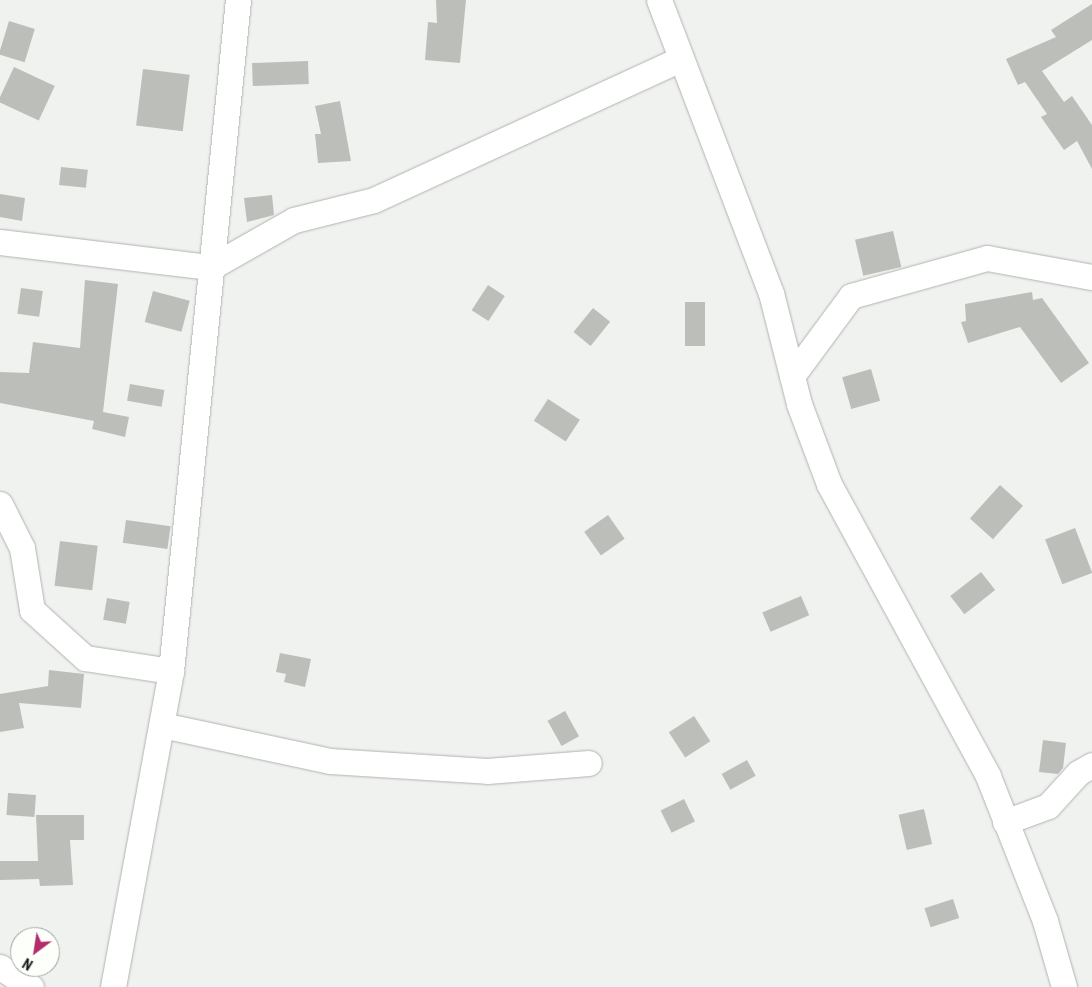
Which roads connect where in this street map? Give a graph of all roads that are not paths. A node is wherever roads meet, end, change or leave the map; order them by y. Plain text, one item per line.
1 (238, 0) edge
2 (659, 0) edge
3 (680, 59) junction
4 (0, 242) edge
5 (211, 267) junction
6 (1092, 277) edge
7 (792, 376) junction
8 (0, 504) edge
9 (171, 671) junction
10 (162, 725) junction
11 (589, 763) dead end
12 (1092, 765) edge
13 (1006, 822) junction
14 (0, 967) edge
15 (31, 987) edge
16 (113, 987) edge
17 (1064, 987) edge

1 - 5 street
2 - 3 street
3 - 5 street
3 - 7 street
4 - 5 street
5 - 9 street
6 - 7 street
7 - 13 street
8 - 9 street
9 - 10 street
10 - 11 street
10 - 16 street
12 - 13 street
13 - 17 street
14 - 15 street

